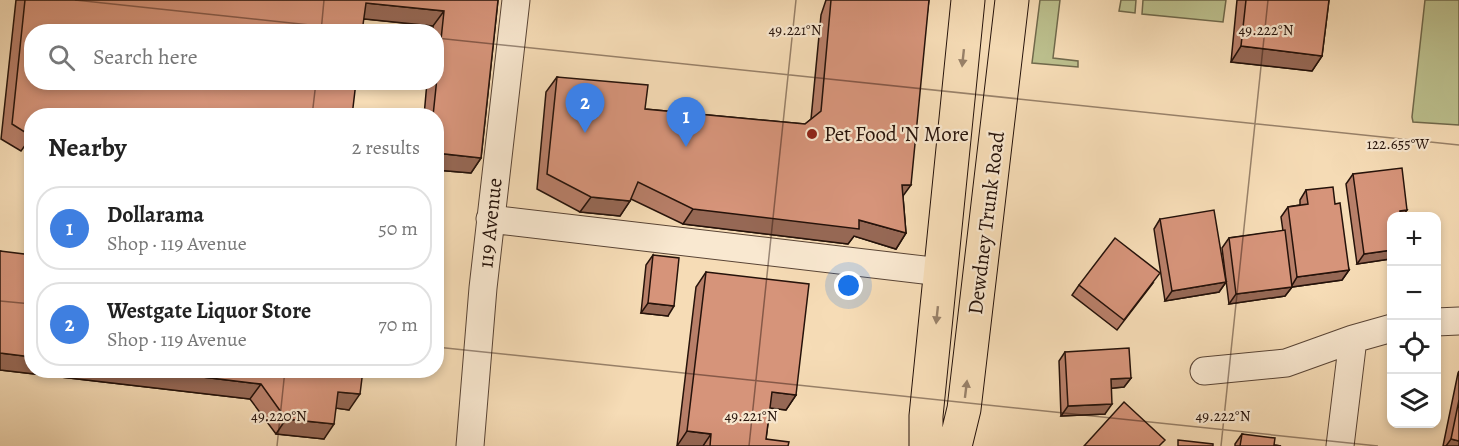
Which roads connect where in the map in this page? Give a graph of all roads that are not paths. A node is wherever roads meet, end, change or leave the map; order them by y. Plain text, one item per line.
1 (516, 0) edge
2 (968, 0) edge
3 (1012, 0) edge
4 (490, 219) junction
5 (941, 272) junction
6 (1459, 321) edge
7 (1441, 322) edge
8 (1387, 329) edge
9 (1353, 339) junction
10 (1204, 371) dead end
11 (471, 446) edge
12 (926, 446) edge
13 (955, 446) edge
14 (1340, 446) edge

1 - 4 street, 119 Avenue
2 -> 5 main road, Dewdney Trunk Road
13 -> 3 main road, Dewdney Trunk Road
4 - 5 street
4 - 11 street, 119 Avenue
5 -> 12 main road, Dewdney Trunk Road
6 - 7 street
8 - 9 street
9 - 10 street
9 - 14 street

